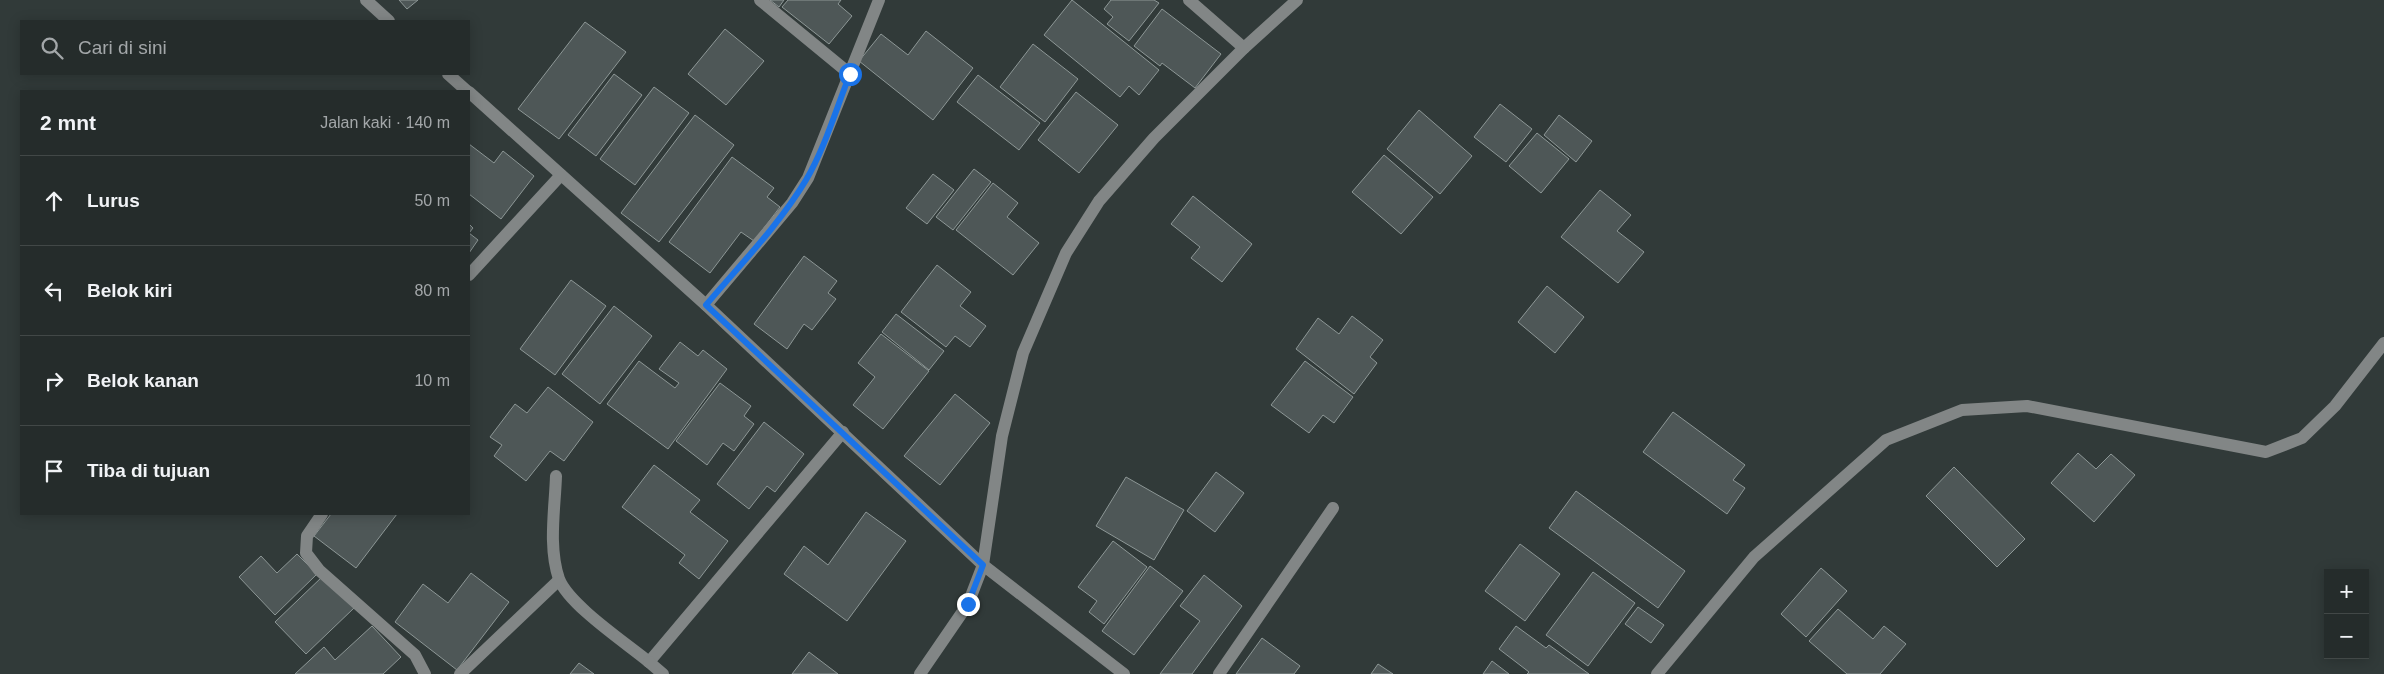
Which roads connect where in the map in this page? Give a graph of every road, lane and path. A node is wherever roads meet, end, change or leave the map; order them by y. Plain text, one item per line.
1 (366, 0) edge
2 (760, 0) edge
3 (879, 0) edge
4 (1189, 0) edge
5 (1297, 0) edge
6 (389, 20) edge
7 (1244, 48) junction
8 (850, 74) junction
9 (449, 75) edge
10 (466, 90) edge
11 (470, 94) edge
12 (561, 175) junction
13 (470, 274) edge
14 (706, 305) junction
15 (2384, 343) edge
16 (844, 432) junction
17 (556, 476) dead end
18 (1333, 508) dead end
19 (321, 515) edge
20 (983, 565) junction
21 (560, 580) junction
22 (649, 662) junction
23 (425, 674) edge
24 (460, 674) edge
25 (663, 674) edge
26 (920, 674) edge
27 (1124, 674) edge
28 (1219, 674) edge
29 (1657, 674) edge

1 - 6 street
2 - 8 street
3 - 8 street
4 - 7 street
5 - 7 street
7 - 20 street
8 - 14 street
9 - 10 street
11 - 12 street
12 - 13 street
12 - 14 street
14 - 16 street
15 - 29 street
16 - 20 street
16 - 22 street
17 - 21 street
18 - 28 street
19 - 23 street
20 - 26 street
20 - 27 street
21 - 22 street
21 - 24 street
22 - 25 street

